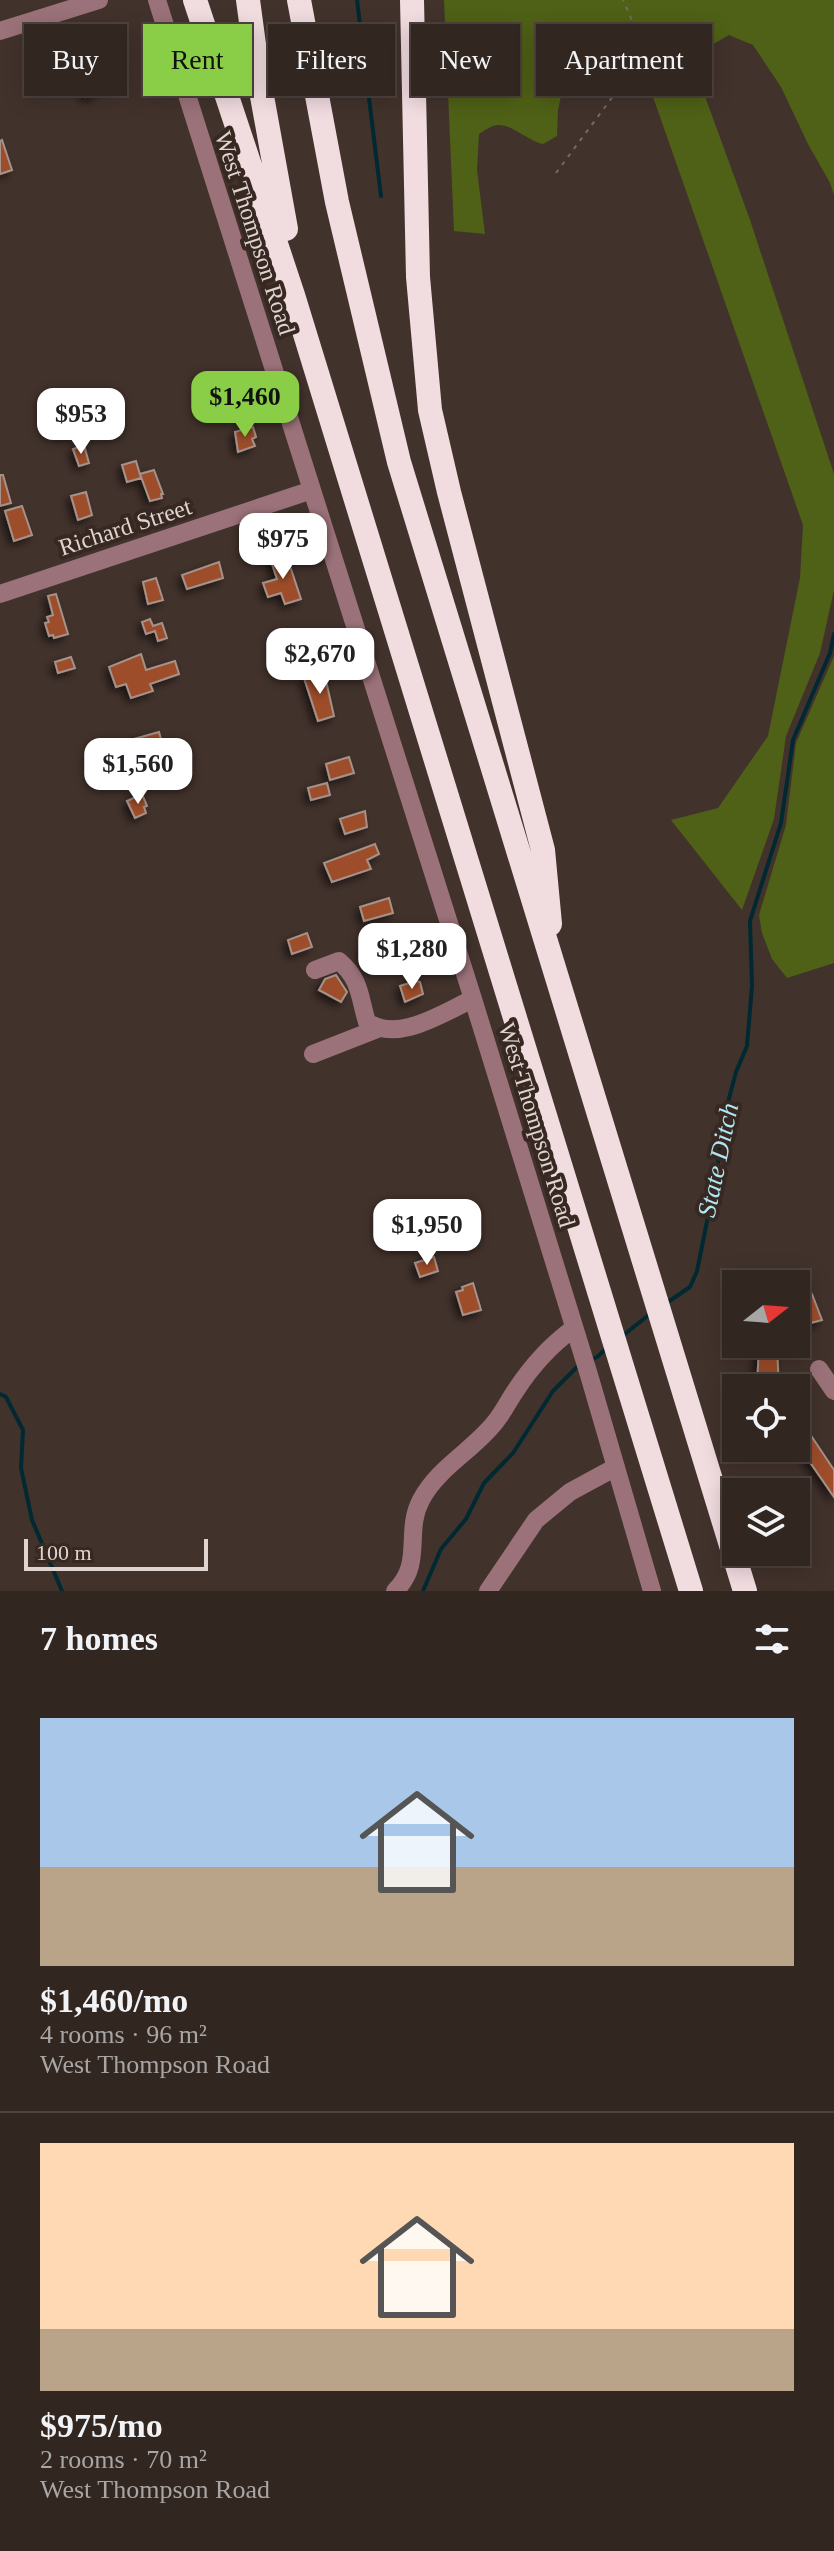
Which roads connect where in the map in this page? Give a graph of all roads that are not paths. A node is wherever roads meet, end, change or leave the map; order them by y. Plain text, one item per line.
1 (99, 0) edge
2 (157, 0) edge
3 (195, 0) edge
4 (248, 0) edge
5 (299, 0) edge
6 (412, 0) edge
7 (0, 31) edge
8 (293, 295) junction
9 (312, 490) junction
10 (0, 594) edge
11 (315, 970) dead end
12 (554, 974) junction
13 (473, 999) junction
14 (377, 1029) junction
15 (313, 1054) dead end
16 (574, 1328) junction
17 (819, 1369) dead end
18 (834, 1391) edge
19 (616, 1467) junction
20 (395, 1591) edge
21 (488, 1591) edge
22 (652, 1591) edge
23 (691, 1591) edge
24 (745, 1591) edge

1 - 7 street
2 - 9 street, West Thompson Road
3 - 8 highway
4 - 8 highway
5 - 12 highway
6 - 12 highway
8 - 23 highway
9 - 10 street, Richard Street
9 - 13 street, West Thompson Road
11 - 14 street
12 - 24 highway
13 - 14 street
13 - 16 street, West Thompson Road
14 - 15 street
16 - 19 street, West Thompson Road
16 - 20 street
17 - 18 street
19 - 21 street
19 - 22 street, West Thompson Road

